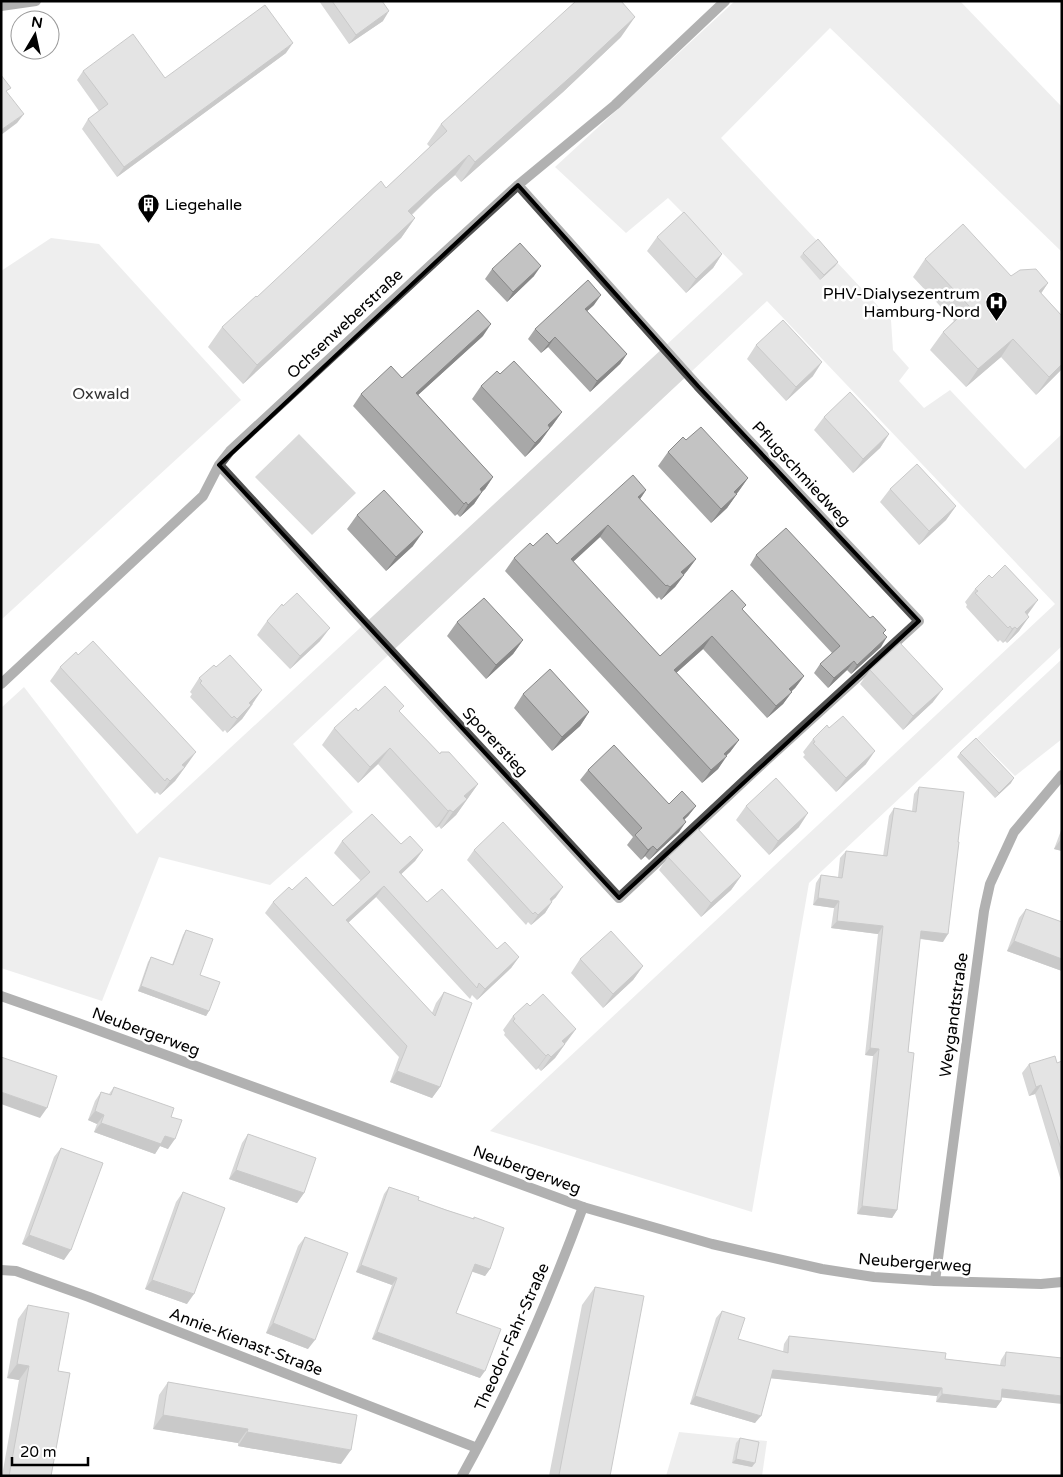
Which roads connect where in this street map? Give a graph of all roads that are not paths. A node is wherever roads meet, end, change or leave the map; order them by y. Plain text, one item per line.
1 (36, 1) edge
2 (725, 1) edge
3 (1, 6) edge
4 (518, 185) junction
5 (219, 465) junction
6 (1, 684) edge
7 (759, 766) joint
8 (1062, 775) edge
9 (1, 996) edge
10 (583, 1207) junction
11 (1, 1270) edge
12 (935, 1281) junction
13 (1062, 1282) edge
14 (477, 1448) junction
15 (462, 1476) edge

1 - 3 street
2 - 4 street, Ochsenweberstraße
4 - 5 street, Ochsenweberstraße
4 - 7 street, Pflugschmiedweg
5 - 6 street, Ochsenweberstraße
5 - 7 street, Sporerstieg
8 - 12 street, Weygandtstraße
9 - 10 street, Neubergerweg
10 - 12 street, Neubergerweg
10 - 14 street, Theodor-Fahr-Straße
11 - 14 street, Annie-Kienast-Straße
12 - 13 street, Neubergerweg
14 - 15 street, Theodor-Fahr-Straße

